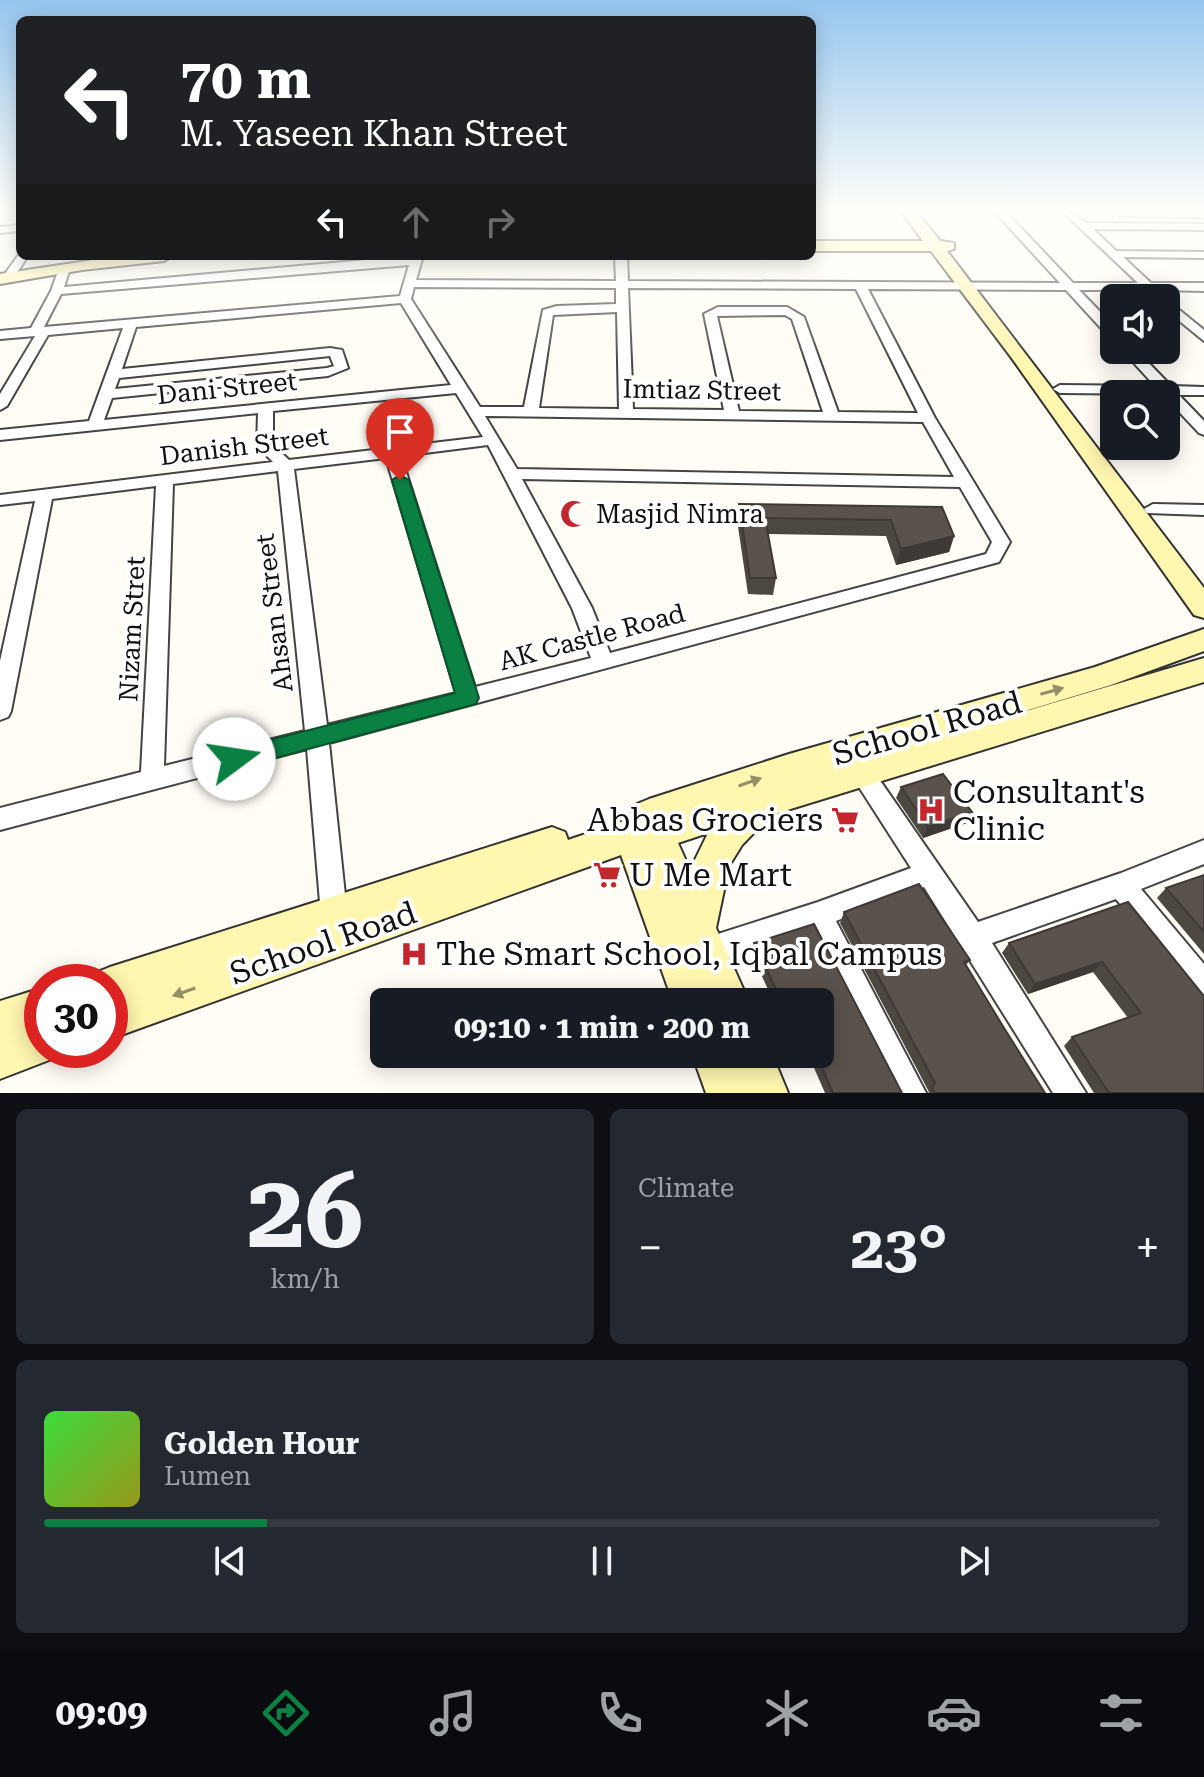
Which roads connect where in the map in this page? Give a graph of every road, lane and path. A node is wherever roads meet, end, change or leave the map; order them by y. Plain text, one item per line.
1 (77, 262) edge
2 (114, 262) edge
3 (372, 262) edge
4 (415, 262) edge
5 (621, 262) edge
6 (954, 262) edge
7 (1047, 262) edge
8 (1121, 262) edge
9 (64, 268) junction
10 (5, 275) edge
11 (1145, 284) edge
12 (622, 285) junction
13 (972, 285) junction
14 (1068, 285) junction
15 (861, 286) junction
16 (1100, 286) edge
17 (1180, 287) edge
18 (1204, 287) edge
19 (57, 291) junction
20 (407, 291) junction
21 (623, 308) junction
22 (1180, 316) edge
23 (1100, 319) edge
24 (131, 323) junction
25 (39, 331) junction
26 (0, 335) edge
27 (1204, 337) edge
28 (1142, 364) edge
29 (114, 374) junction
30 (1158, 380) edge
31 (459, 388) junction
32 (1060, 389) junction
33 (1100, 389) edge
34 (1180, 390) edge
35 (1204, 391) edge
36 (106, 394) junction
37 (1180, 404) edge
38 (0, 406) edge
39 (266, 409) junction
40 (474, 411) junction
41 (531, 411) junction
42 (626, 413) junction
43 (732, 414) junction
44 (832, 417) junction
45 (928, 418) junction
46 (95, 425) junction
47 (1204, 430) edge
48 (0, 435) edge
49 (493, 440) junction
50 (392, 453) junction
51 (285, 465) junction
52 (511, 474) junction
53 (165, 480) junction
54 (965, 482) junction
55 (45, 494) junction
56 (0, 500) edge
57 (1153, 509) junction
58 (1204, 510) edge
59 (1192, 571) edge
60 (1204, 608) edge
61 (1204, 640) edge
62 (603, 663) junction
63 (1204, 670) edge
64 (4, 677) edge
65 (468, 698) junction
66 (0, 711) edge
67 (317, 738) junction
68 (862, 773) junction
69 (152, 780) junction
70 (796, 780) junction
71 (762, 804) junction
72 (0, 819) edge
73 (639, 829) junction
74 (1204, 852) edge
75 (929, 873) junction
76 (1121, 885) junction
77 (334, 914) junction
78 (818, 915) junction
79 (972, 937) junction
80 (702, 939) junction
81 (1204, 986) edge
82 (690, 988) edge
83 (722, 988) edge
84 (128, 995) edge
85 (128, 996) edge
86 (24, 1015) edge
87 (0, 1022) edge
88 (24, 1048) edge
89 (0, 1057) edge
90 (911, 1093) edge
91 (1071, 1093) edge

1 - 10 street
2 - 9 street
3 - 19 street
4 - 20 street
5 - 12 street
6 - 13 street
7 - 14 street
8 - 11 street
9 - 10 street
9 - 19 street
12 - 15 street
12 - 20 street
12 - 21 street
13 - 14 street
13 - 15 street
13 - 32 street
13 - 59 street
14 - 16 street
14 - 23 street
15 - 45 street
17 - 18 street
19 - 25 street
20 - 24 street
20 - 31 street
21 - 41 street
21 - 42 street
22 - 27 street
24 - 25 street
24 - 29 street
25 - 26 street
25 - 38 street
28 - 30 street
29 - 36 street
29 - 36 street
31 - 39 street, Dani Street
31 - 40 street
32 - 33 street
32 - 57 street
34 - 35 street
36 - 46 street
37 - 47 street
39 - 46 street, Dani Street
39 - 51 street, Ahsan Street
40 - 41 street, Imtiaz Street
40 - 49 street
41 - 42 street, Imtiaz Street
42 - 43 street, Imtiaz Street
43 - 44 street, Imtiaz Street
43 - 44 street
44 - 45 street, Imtiaz Street
45 - 54 street
46 - 48 street, Dani Street
49 - 50 street, Danish Street
49 - 52 street
50 - 51 street, Danish Street
50 - 65 street
51 - 53 street, Danish Street
51 - 67 street, Ahsan Street
52 - 54 street
52 - 62 street
53 - 55 street, Danish Street
53 - 69 street, Nizam Stret
54 - 62 street, AK Castle Road
55 - 56 street, Danish Street
55 - 64 street
57 - 58 street
57 - 59 street
59 - 60 street
70 -> 61 street, School Road
62 - 65 street, AK Castle Road
63 - 68 street, School Road
64 - 66 street
65 - 67 street, AK Castle Road
67 - 69 street, AK Castle Road
67 - 77 street, Ahsan Street
68 - 70 street, School Road
68 - 75 street
69 - 72 street, AK Castle Road
70 - 71 street, School Road
73 -> 70 street, School Road
71 - 73 street, School Road
71 - 80 street
73 - 77 street, School Road
73 - 80 street
73 - 82 street
73 -> 85 street, School Road
74 - 76 street
75 - 78 street
75 - 79 street
76 - 79 street
76 - 81 street
77 - 84 street, School Road
78 - 80 street
78 - 90 street
79 - 91 street
80 - 83 street
86 - 87 street
88 - 89 street

